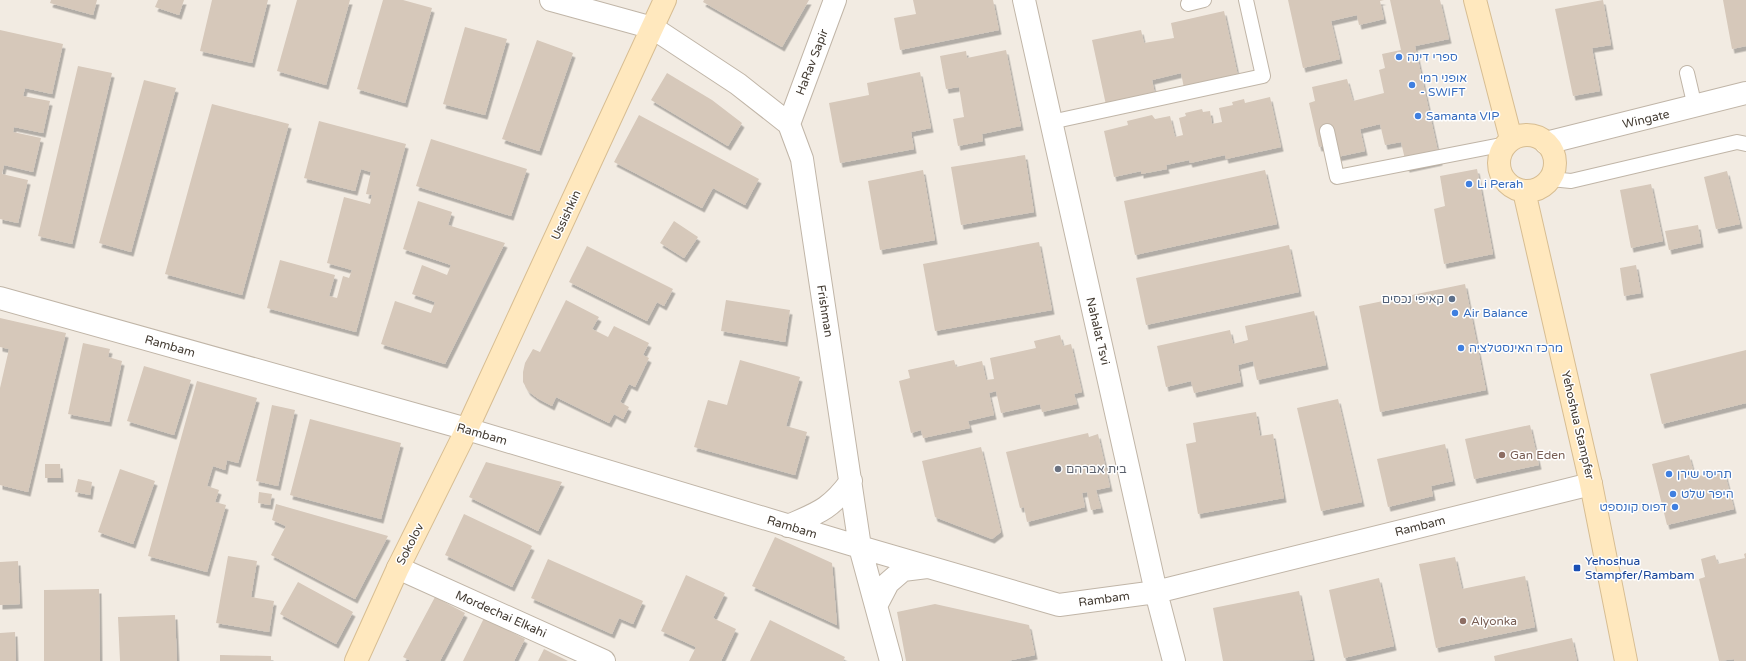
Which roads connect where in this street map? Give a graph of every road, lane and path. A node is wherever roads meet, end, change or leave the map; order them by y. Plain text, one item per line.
1 (551, 0) edge
2 (665, 0) edge
3 (835, 0) edge
4 (1024, 0) edge
5 (1204, 0) edge
6 (1246, 0) edge
7 (1475, 0) edge
8 (1188, 4) dead end
9 (653, 28) junction
10 (1687, 73) dead end
11 (1746, 93) edge
12 (1695, 107) junction
13 (1051, 122) junction
14 (789, 124) junction
15 (1327, 131) dead end
16 (1509, 142) junction
17 (1546, 142) junction
18 (1746, 144) edge
19 (1551, 179) junction
20 (1524, 191) junction
21 (0, 298) edge
22 (467, 429) junction
23 (851, 481) junction
24 (1591, 484) junction
25 (788, 526) junction
26 (860, 547) junction
27 (927, 566) junction
28 (398, 568) junction
29 (1156, 592) junction
30 (876, 606) junction
31 (356, 661) edge
32 (604, 661) edge
33 (891, 661) edge
34 (1174, 661) edge
35 (1626, 661) edge

1 - 9 street
2 - 9 street, Ussishkin
3 - 14 street, HaRav Sapir
4 - 13 street, Nahalat Tsvi
5 - 8 lane
6 - 13 lane
7 - 16 street
9 - 14 street
9 - 22 street, Ussishkin
10 - 12 lane
11 - 12 street, Wingate
12 - 17 street, Wingate
13 - 29 street, Nahalat Tsvi
14 - 23 street, Frishman
15 - 16 lane
16 - 17 street
16 - 20 street
17 - 19 street
18 - 19 lane
19 - 20 street
20 - 24 street, Yehoshua Stampfer
21 - 22 street, Rambam
22 - 25 street, Rambam
22 - 28 street, Sokolov
23 - 25 street
23 - 26 street, Frishman
24 - 29 street, Rambam
24 - 35 street, Yehoshua Stampfer
25 - 26 street, Rambam
26 - 27 street, Rambam
26 - 30 street, Frishman
27 - 29 street, Rambam
27 - 30 street
28 - 31 street, Sokolov
28 - 32 street, Mordechai Elkahi
29 - 34 street, Nahalat Tsvi
30 - 33 street, Frishman

